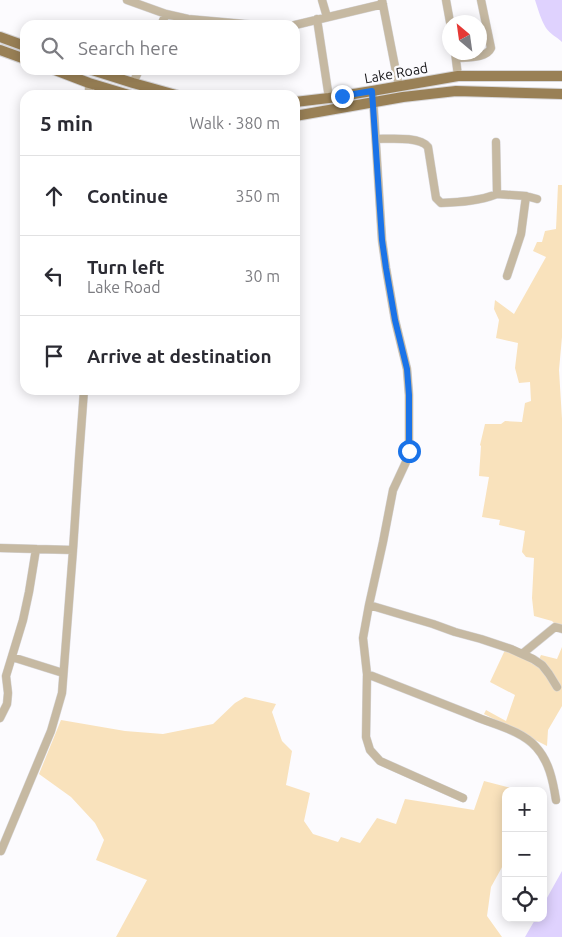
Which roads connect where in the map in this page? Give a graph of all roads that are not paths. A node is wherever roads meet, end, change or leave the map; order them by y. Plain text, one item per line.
1 (126, 0) edge
2 (322, 0) edge
3 (446, 0) edge
4 (482, 0) edge
5 (382, 2) edge
6 (166, 14) junction
7 (449, 15) edge
8 (485, 15) edge
9 (327, 17) junction
10 (317, 19) junction
11 (163, 20) edge
12 (200, 20) edge
13 (300, 24) edge
14 (487, 26) edge
15 (0, 37) edge
16 (20, 44) edge
17 (0, 50) edge
18 (487, 53) edge
19 (20, 57) edge
20 (456, 60) edge
21 (68, 75) edge
22 (107, 75) edge
23 (136, 75) edge
24 (458, 76) junction
25 (562, 76) edge
26 (89, 83) junction
27 (132, 83) junction
28 (399, 87) junction
29 (89, 90) edge
30 (113, 90) edge
31 (158, 90) edge
32 (372, 91) junction
33 (562, 94) edge
34 (329, 98) junction
35 (300, 101) edge
36 (373, 102) junction
37 (300, 115) edge
38 (376, 139) junction
39 (496, 142) dead end
40 (497, 194) junction
41 (526, 196) junction
42 (538, 199) dead end
43 (506, 276) dead end
44 (84, 395) edge
45 (0, 548) edge
46 (36, 549) junction
47 (73, 550) junction
48 (368, 606) junction
49 (562, 629) edge
50 (522, 654) junction
51 (12, 657) junction
52 (63, 673) junction
53 (367, 674) junction
54 (3, 676) edge
55 (557, 688) dead end
56 (0, 718) edge
57 (463, 798) dead end
58 (556, 800) dead end
59 (0, 852) edge

1 - 6 street
2 - 9 street
3 - 7 street
4 - 8 street
5 - 9 street
5 - 28 street
6 - 11 street
6 - 12 street
9 - 10 street
10 - 13 street
10 - 34 street
14 - 18 street
15 - 16 main road
17 - 19 main road
20 - 24 street
21 - 26 main road
22 - 27 main road
23 - 27 street
24 - 25 main road, Lake Road
24 - 28 main road, Lake Road
26 - 29 street
26 - 30 main road
27 - 31 main road
28 - 32 main road, Lake Road
32 - 34 main road, Lake Road
32 - 36 street
33 - 36 main road, Lake Road
34 - 35 main road, Lake Road
36 - 37 main road, Lake Road
36 - 38 street
38 - 40 street
38 - 48 street
39 - 40 street
40 - 41 street
41 - 42 street
41 - 43 street
44 - 47 street
45 - 46 street
46 - 47 street
46 - 51 street
47 - 52 street
48 - 50 street
48 - 53 street
49 - 50 street
50 - 55 street
51 - 52 street
51 - 54 street
52 - 59 street
53 - 57 street
53 - 58 street
54 - 56 street

